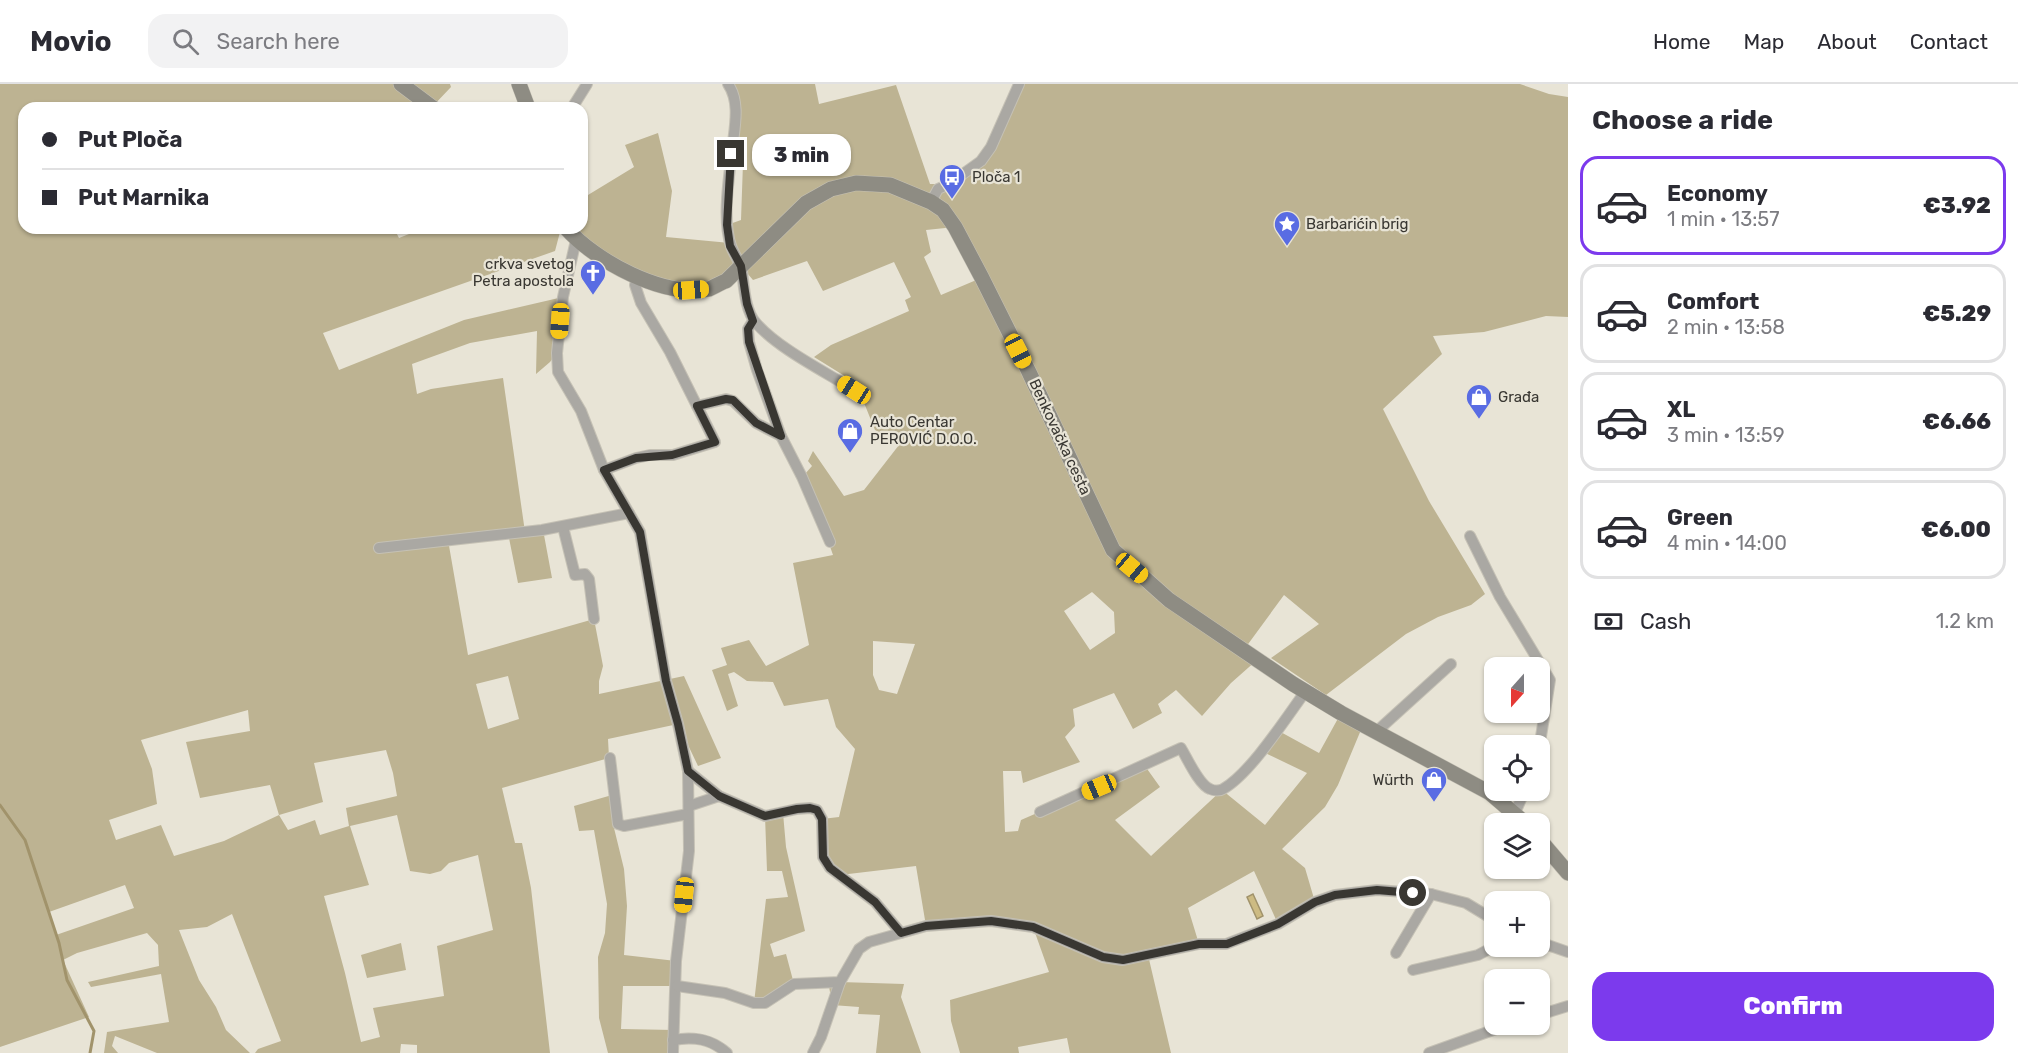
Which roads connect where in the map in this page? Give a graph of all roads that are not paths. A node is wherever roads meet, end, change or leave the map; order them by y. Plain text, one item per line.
1 (401, 84) edge
2 (519, 84) edge
3 (587, 84) edge
4 (728, 84) edge
5 (1019, 84) edge
6 (425, 102) edge
7 (526, 102) edge
8 (576, 102) edge
9 (931, 202) junction
10 (571, 234) edge
11 (741, 266) junction
12 (637, 275) junction
13 (753, 321) junction
14 (854, 390) dead end
15 (697, 406) junction
16 (781, 436) junction
17 (604, 470) junction
18 (629, 513) junction
19 (563, 527) junction
20 (1470, 536) dead end
21 (830, 542) dead end
22 (379, 548) dead end
23 (594, 619) dead end
24 (1451, 664) dead end
25 (1305, 692) junction
26 (1376, 732) junction
27 (1541, 735) edge
28 (610, 758) dead end
29 (688, 771) junction
30 (719, 796) junction
31 (689, 810) junction
32 (1040, 813) dead end
33 (1514, 813) edge
34 (1550, 852) edge
35 (1568, 873) edge
36 (1431, 894) junction
37 (1484, 914) edge
38 (901, 933) junction
39 (1550, 946) edge
40 (1484, 952) edge
41 (1568, 952) edge
42 (1396, 953) dead end
43 (1413, 970) dead end
44 (840, 982) junction
45 (676, 986) junction
46 (1568, 1006) edge
47 (1550, 1012) edge
48 (1484, 1033) edge
49 (673, 1040) junction
50 (673, 1053) edge
51 (727, 1053) edge
52 (813, 1053) edge
53 (1429, 1053) edge

1 - 6 main road
2 - 7 main road
3 - 8 street
4 - 11 street
5 - 9 street
9 - 11 main road, Benkovačka cesta
9 - 25 main road, Benkovačka cesta
10 - 12 main road, Benkovačka cesta
10 - 17 street
11 - 12 main road, Benkovačka cesta
11 - 13 street
12 - 15 street
13 - 14 street
13 - 16 street
15 - 16 street
15 - 17 street
16 - 21 street
17 - 18 street
18 - 19 street
18 - 29 street
19 - 22 street
19 - 23 street
20 - 27 street
24 - 26 street
25 - 26 main road, Benkovačka cesta
25 - 32 street
26 - 33 main road, Benkovačka cesta
28 - 31 street
29 - 30 street
29 - 31 street
30 - 31 street
30 - 38 street
31 - 45 street
34 - 35 main road
36 - 37 street
36 - 38 street
36 - 42 street
38 - 44 street
39 - 41 street
40 - 43 street
44 - 45 street
44 - 52 street
45 - 49 street
46 - 47 street
48 - 53 street
49 - 50 street
49 - 51 street

